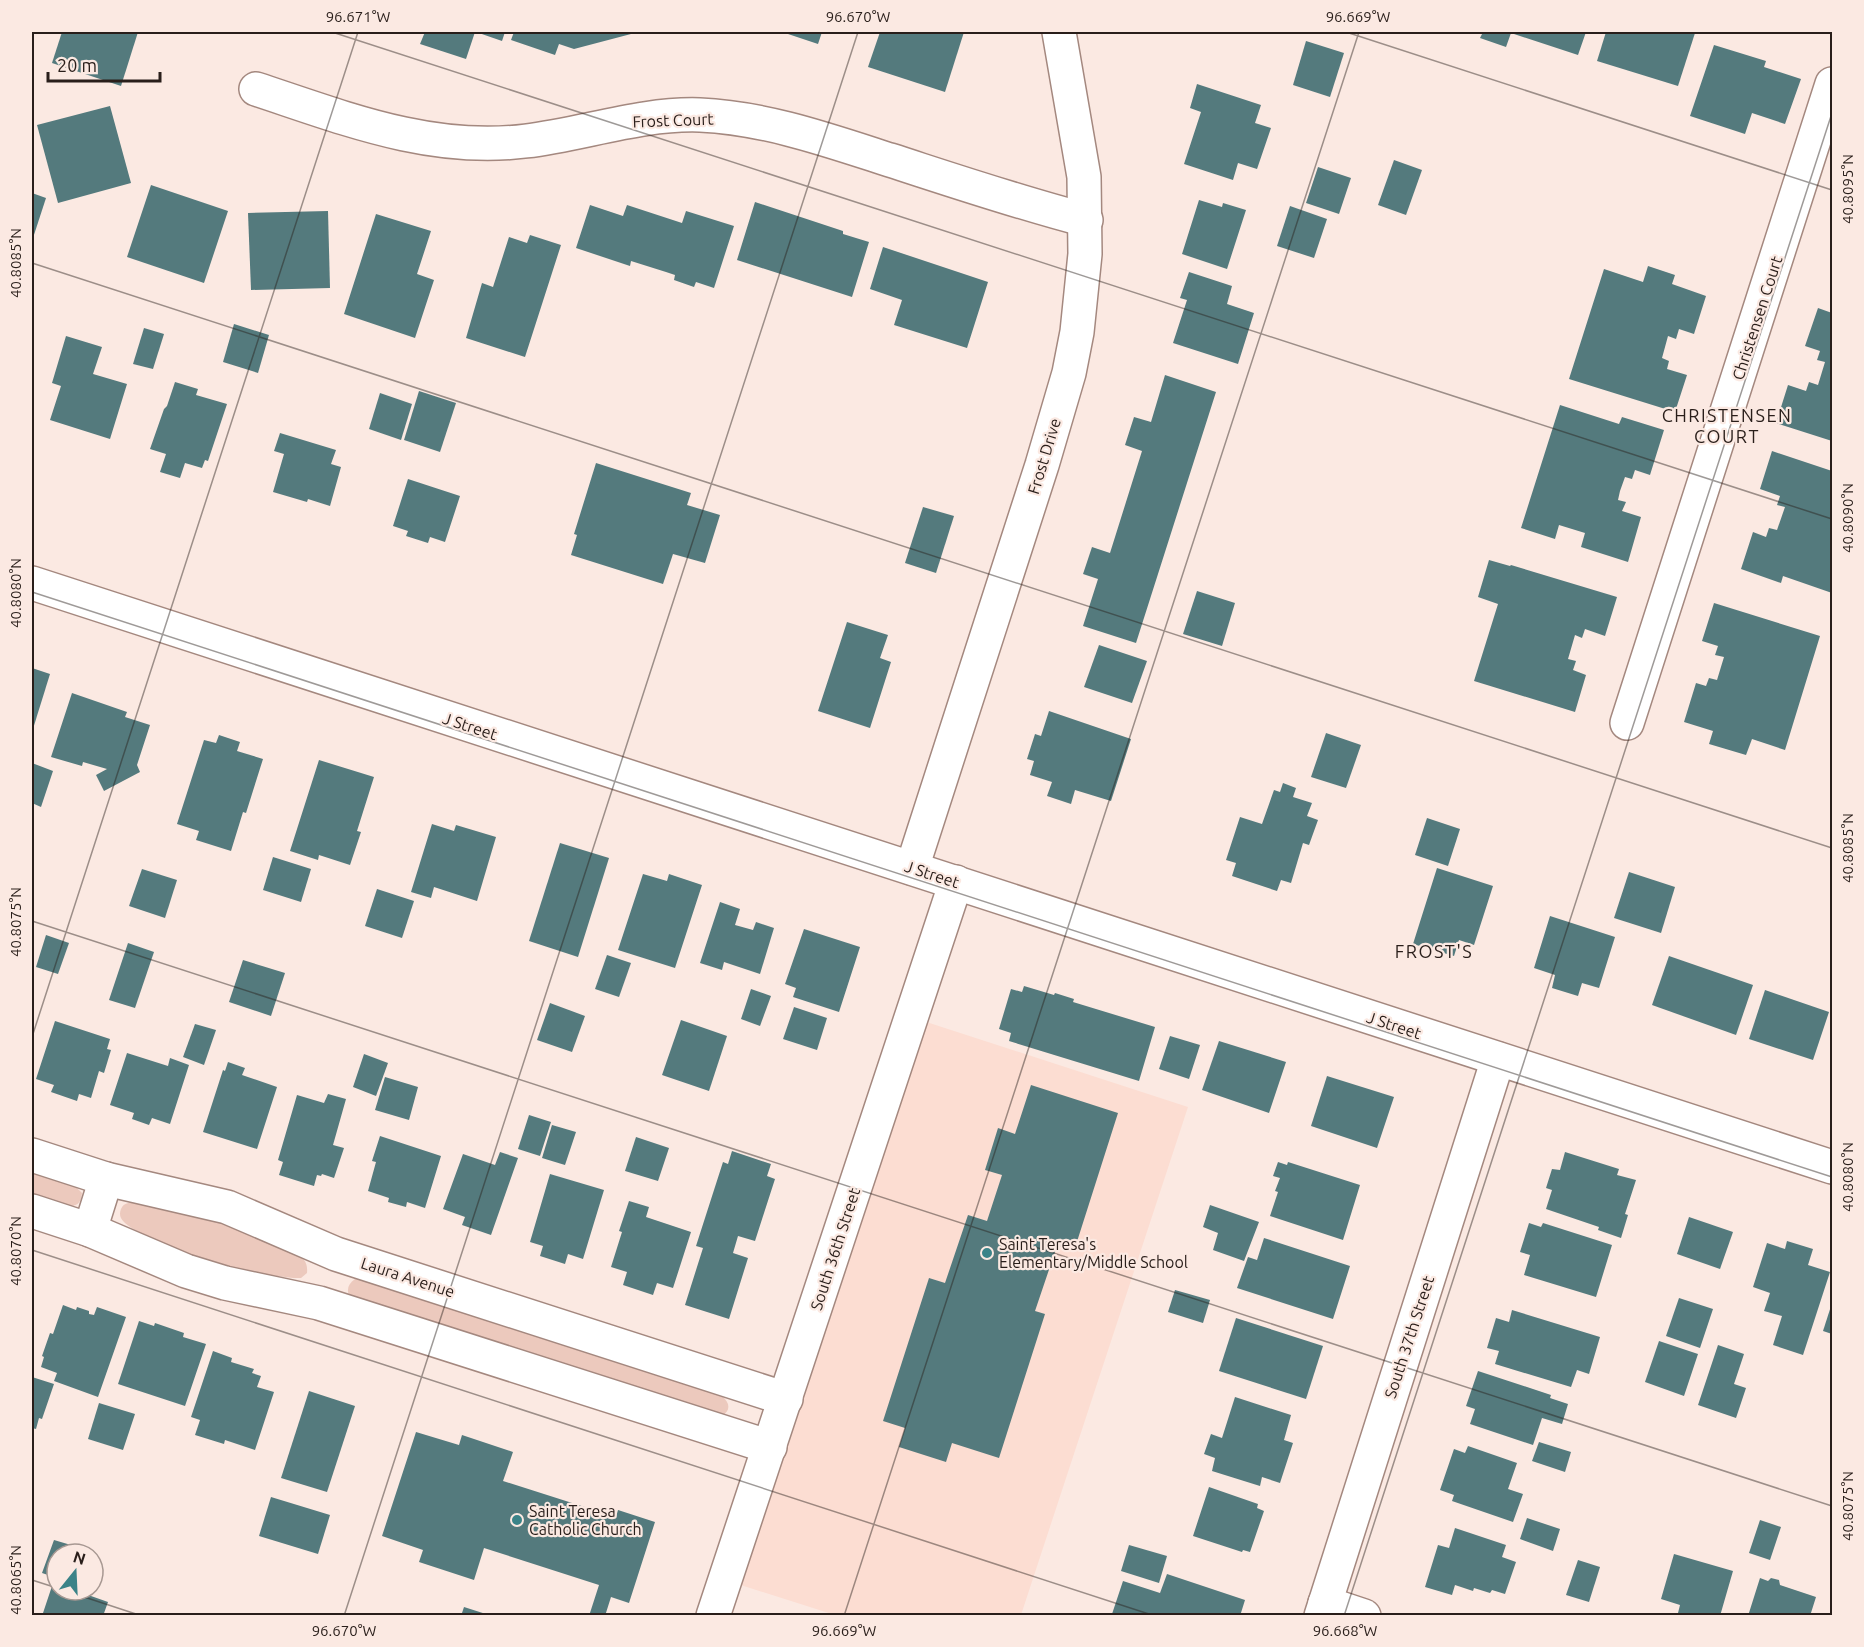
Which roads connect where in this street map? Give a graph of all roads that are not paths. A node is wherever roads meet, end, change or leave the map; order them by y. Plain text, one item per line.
1 (1059, 32) edge
2 (1833, 84) edge
3 (256, 89) dead end
4 (1086, 220) junction
5 (32, 583) edge
6 (1627, 723) dead end
7 (912, 868) junction
8 (956, 882) junction
9 (1498, 1059) junction
10 (32, 1155) edge
11 (1833, 1167) edge
12 (106, 1179) junction
13 (32, 1211) edge
14 (90, 1230) junction
15 (336, 1254) junction
16 (319, 1303) junction
17 (786, 1399) junction
18 (770, 1447) junction
19 (1323, 1609) edge
20 (713, 1616) edge
21 (1364, 1616) edge

1 - 4 street, Frost Drive
2 - 6 street, Christensen Court
3 - 4 street, Frost Court
4 - 7 street, Frost Drive
5 - 7 street, J Street
7 - 8 street, J Street
8 - 9 street, J Street
8 - 17 street, South 36th Street
9 - 11 street, J Street
9 - 19 street, South 37th Street
10 - 12 street, Laura Avenue
12 - 14 street
12 - 15 street, Laura Avenue
13 - 14 street
14 - 16 street
15 - 16 street
15 - 17 street, Laura Avenue
16 - 18 street
17 - 18 street, South 36th Street
18 - 20 street, South 36th Street
19 - 21 street

